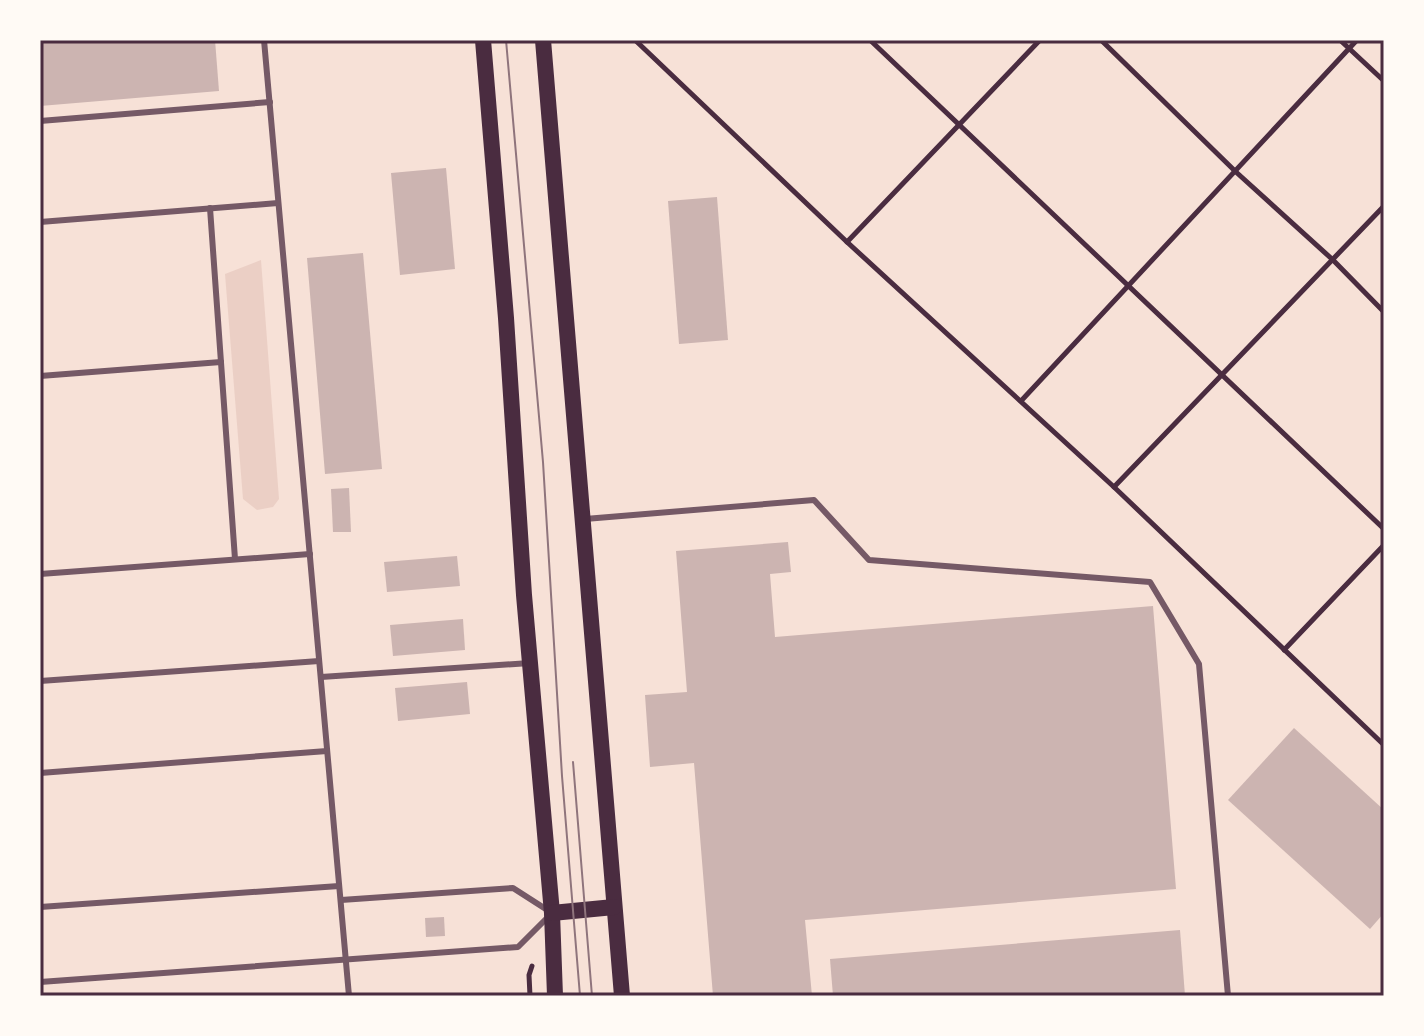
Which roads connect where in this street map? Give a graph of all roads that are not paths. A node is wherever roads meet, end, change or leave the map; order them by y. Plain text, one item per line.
1 (264, 40) edge
2 (483, 40) edge
3 (543, 40) edge
4 (270, 102) junction
5 (40, 121) edge
6 (278, 203) junction
7 (210, 208) junction
8 (40, 222) edge
9 (221, 362) junction
10 (40, 376) edge
11 (582, 519) junction
12 (310, 554) junction
13 (235, 559) junction
14 (40, 574) edge
15 (319, 661) junction
16 (530, 663) junction
17 (321, 677) junction
18 (40, 681) edge
19 (327, 751) junction
20 (40, 773) edge
21 (339, 886) junction
22 (341, 900) junction
23 (40, 907) edge
24 (614, 907) junction
25 (552, 913) junction
26 (346, 961) junction
27 (40, 982) edge
28 (349, 996) edge
29 (555, 996) edge
30 (622, 996) edge
31 (1228, 996) edge

1 - 4 lane
2 - 16 main road
3 - 11 main road
4 - 5 lane
4 - 6 lane
6 - 7 lane
6 - 12 lane
7 - 8 lane
7 - 9 lane
9 - 10 lane
9 - 13 lane
11 - 24 main road
11 - 31 lane
12 - 13 lane
12 - 15 lane
13 - 14 lane
15 - 17 lane
15 - 18 lane
16 - 17 lane
16 - 25 main road
17 - 19 lane
19 - 20 lane
19 - 21 lane
21 - 22 lane
21 - 23 lane
22 - 25 lane
22 - 26 lane
24 - 25 main road
24 - 30 main road
25 - 26 lane
25 - 29 main road
26 - 27 lane
26 - 28 lane

